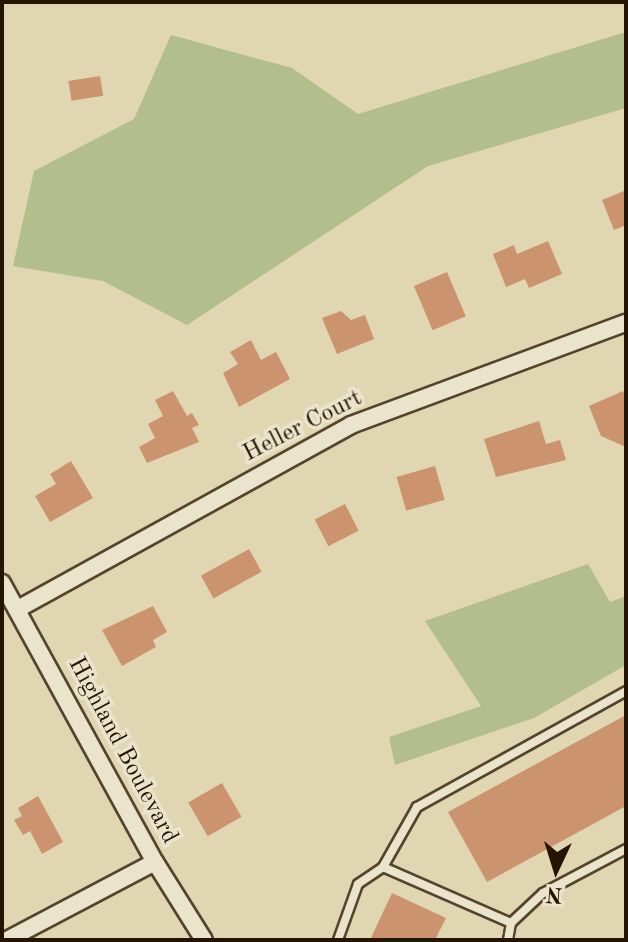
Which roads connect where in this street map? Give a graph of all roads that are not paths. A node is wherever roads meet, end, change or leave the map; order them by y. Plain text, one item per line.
1 (626, 323) edge
2 (2, 583) edge
3 (18, 609) junction
4 (626, 691) edge
5 (626, 849) edge
6 (155, 862) junction
7 (383, 867) junction
8 (511, 923) junction
9 (7, 940) edge
10 (204, 940) edge
11 (338, 940) edge
12 (508, 940) edge

1 - 3 street, Heller Court
2 - 3 street, Highland Boulevard
3 - 6 street, Highland Boulevard
4 - 7 lane
5 - 8 lane
6 - 9 street
6 - 10 street, Highland Boulevard
7 - 8 lane
7 - 11 lane
8 - 12 lane

